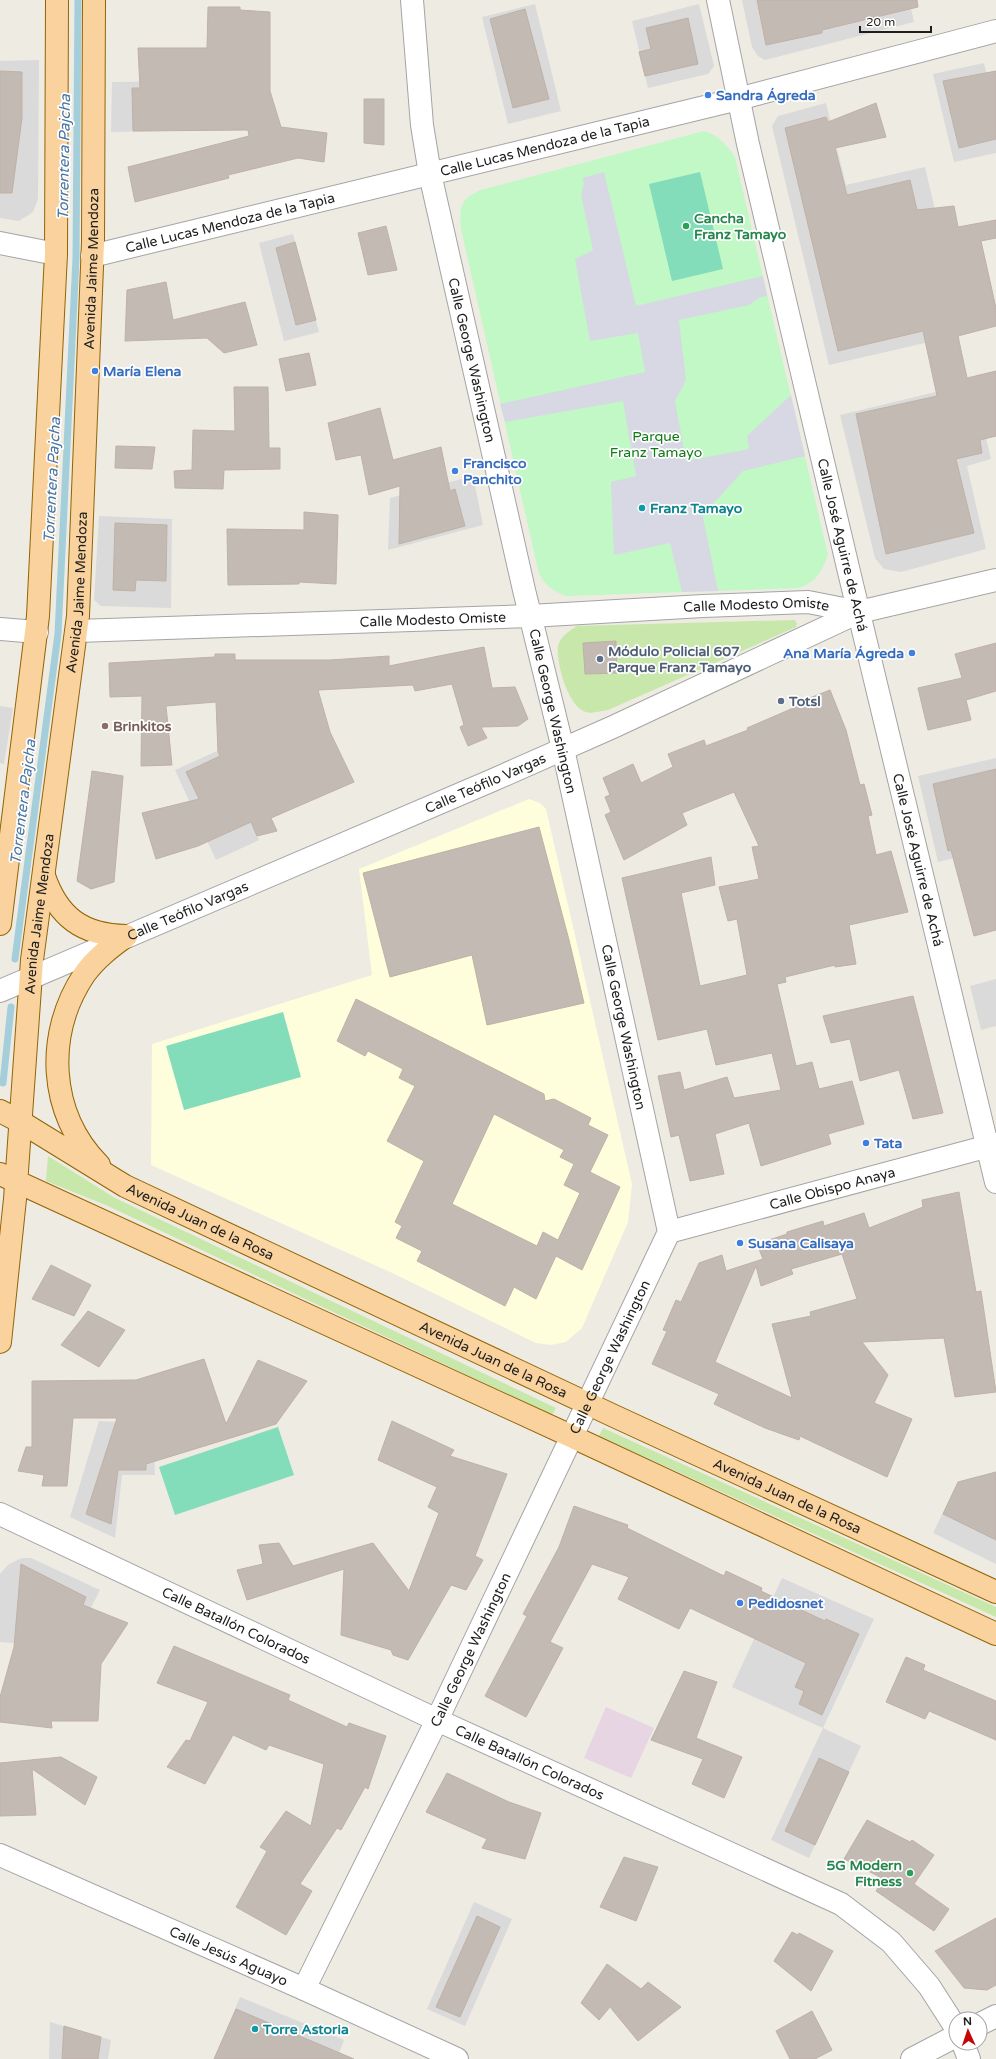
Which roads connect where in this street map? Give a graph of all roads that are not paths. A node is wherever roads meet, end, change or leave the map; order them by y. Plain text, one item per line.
1 (58, 0) edge
2 (94, 0) edge
3 (412, 0) edge
4 (718, 0) edge
5 (996, 31) edge
6 (738, 99) junction
7 (430, 174) junction
8 (0, 243) edge
9 (56, 254) junction
10 (92, 256) junction
11 (996, 580) edge
12 (859, 612) junction
13 (530, 616) junction
14 (0, 629) edge
15 (77, 631) junction
16 (37, 632) junction
17 (563, 749) junction
18 (44, 876) junction
19 (0, 924) edge
20 (126, 936) junction
21 (32, 977) junction
22 (0, 991) edge
23 (0, 1111) edge
24 (21, 1122) junction
25 (992, 1145) edge
26 (8, 1178) edge
27 (996, 1182) edge
28 (125, 1186) junction
29 (668, 1232) junction
30 (0, 1342) edge
31 (588, 1403) junction
32 (573, 1437) junction
33 (0, 1514) edge
34 (996, 1592) edge
35 (996, 1634) edge
36 (437, 1720) junction
37 (0, 1855) edge
38 (304, 1989) junction
39 (948, 2016) edge
40 (948, 2040) edge
41 (456, 2059) edge
42 (912, 2059) edge

1 - 9 main road
2 - 10 main road, Avenida Jaime Mendoza
3 - 7 street, Calle George Washington
4 - 6 street, Calle José Aguirre de Achá
5 - 6 street, Calle Lucas Mendoza de la Tapia
6 - 7 street, Calle Lucas Mendoza de la Tapia
6 - 12 street, Calle José Aguirre de Achá
7 - 10 street, Calle Lucas Mendoza de la Tapia
7 - 13 street, Calle George Washington
8 - 9 street
9 - 16 main road
10 - 15 main road, Avenida Jaime Mendoza
11 - 12 street, Calle Teófilo Vargas
12 - 13 street, Calle Modesto Omiste
12 - 17 street, Calle Teófilo Vargas
12 - 25 street, Calle José Aguirre de Achá
13 - 15 street, Calle Modesto Omiste
13 - 17 street, Calle George Washington
14 - 16 street
15 - 18 main road, Avenida Jaime Mendoza
16 - 19 main road
17 - 20 street, Calle Teófilo Vargas
17 - 29 street, Calle George Washington
18 - 20 main road
18 - 21 main road, Avenida Jaime Mendoza
20 - 21 street, Calle Teófilo Vargas
20 - 28 main road
21 - 22 street, Calle Teófilo Vargas
21 - 24 main road, Avenida Jaime Mendoza
23 - 24 main road, Avenida Juan de la Rosa
24 - 26 main road, Avenida Jaime Mendoza
24 - 28 main road, Avenida Juan de la Rosa
25 - 27 street, Calle José Aguirre de Achá
25 - 29 street, Calle Obispo Anaya
26 - 30 main road, Avenida Jaime Mendoza
26 - 32 main road
28 - 31 main road, Avenida Juan de la Rosa
29 - 31 street, Calle George Washington
31 - 32 street, Calle George Washington
31 - 34 main road, Avenida Juan de la Rosa
32 - 35 main road
32 - 36 street, Calle George Washington
33 - 36 street, Calle Batallón Colorados
36 - 38 street, Calle George Washington
36 - 39 street, Calle Batallón Colorados
37 - 38 street, Calle Jesús Aguayo
38 - 41 street, Calle Jesús Aguayo
40 - 42 street

